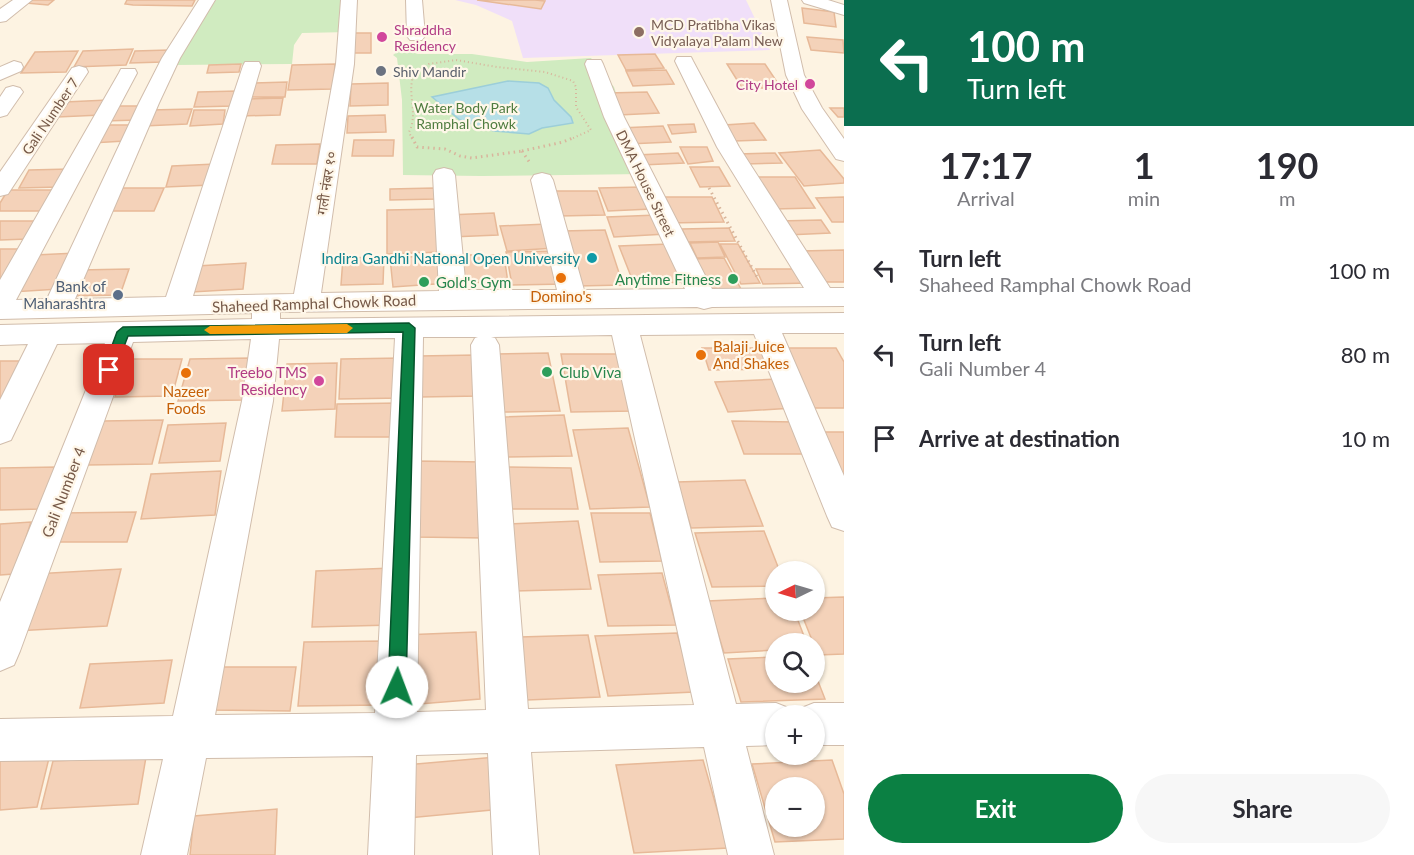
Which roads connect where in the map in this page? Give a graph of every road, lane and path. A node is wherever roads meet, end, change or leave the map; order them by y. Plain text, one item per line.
1 (207, 0) edge
2 (349, 0) edge
3 (414, 0) edge
4 (780, 0) edge
5 (810, 0) edge
6 (0, 1) edge
7 (22, 2) edge
8 (844, 10) edge
9 (0, 17) edge
10 (416, 36) dead end
11 (684, 61) dead end
12 (594, 64) dead end
13 (252, 66) dead end
14 (79, 72) dead end
15 (128, 72) dead end
16 (13, 92) dead end
17 (0, 111) edge
18 (522, 151) junction
19 (844, 154) edge
20 (537, 173) joint
21 (444, 175) dead end
22 (709, 188) dead end
23 (0, 189) edge
24 (453, 300) junction
25 (573, 300) junction
26 (704, 300) junction
27 (306, 302) junction
28 (0, 304) edge
29 (177, 307) junction
30 (0, 310) edge
31 (767, 312) junction
32 (839, 315) edge
33 (266, 317) junction
34 (52, 321) junction
35 (624, 326) junction
36 (409, 328) junction
37 (123, 332) junction
38 (0, 335) edge
39 (484, 345) dead end
40 (0, 431) edge
41 (844, 516) edge
42 (0, 651) edge
43 (721, 724) junction
44 (765, 724) edge
45 (825, 724) edge
46 (844, 724) edge
47 (507, 730) junction
48 (396, 734) junction
49 (190, 736) junction
50 (0, 740) edge
51 (164, 855) edge
52 (391, 855) edge
53 (516, 855) edge
54 (751, 855) edge

1 - 34 street
2 - 27 street, गली नंबर १०
3 - 10 street
4 - 19 street
5 - 8 street
6 - 7 street
7 - 9 street
11 - 32 street
12 - 26 street, DMA House Street
13 - 29 street
14 - 23 street, Gali Number 7
15 - 28 street
16 - 17 street
18 - 18 path
18 - 20 path
20 - 25 street
21 - 24 street
22 - 31 path
24 - 25 street, Shaheed Ramphal Chowk Road
24 - 27 street, Shaheed Ramphal Chowk Road
25 - 26 street, Shaheed Ramphal Chowk Road
26 - 31 street, Shaheed Ramphal Chowk Road
27 - 33 street, Shaheed Ramphal Chowk Road
29 - 33 street, Shaheed Ramphal Chowk Road
29 - 34 street, Shaheed Ramphal Chowk Road
30 - 34 street, Shaheed Ramphal Chowk Road
31 - 32 street, Shaheed Ramphal Chowk Road
31 - 35 street, Shaheed Ramphal Chowk Road
31 - 41 street
33 - 36 street, Shaheed Ramphal Chowk Road
33 - 37 street, Shaheed Ramphal Chowk Road
33 - 49 street
34 - 37 street, Shaheed Ramphal Chowk Road
34 - 38 street, Shaheed Ramphal Chowk Road
34 - 40 street
35 - 36 street, Shaheed Ramphal Chowk Road
35 - 43 street
36 - 48 street
37 - 42 street, Gali Number 4
39 - 47 street
43 - 44 street
43 - 47 street
43 - 54 street
45 - 46 street
47 - 48 street
47 - 53 street
48 - 49 street
48 - 52 street
49 - 50 street
49 - 51 street

